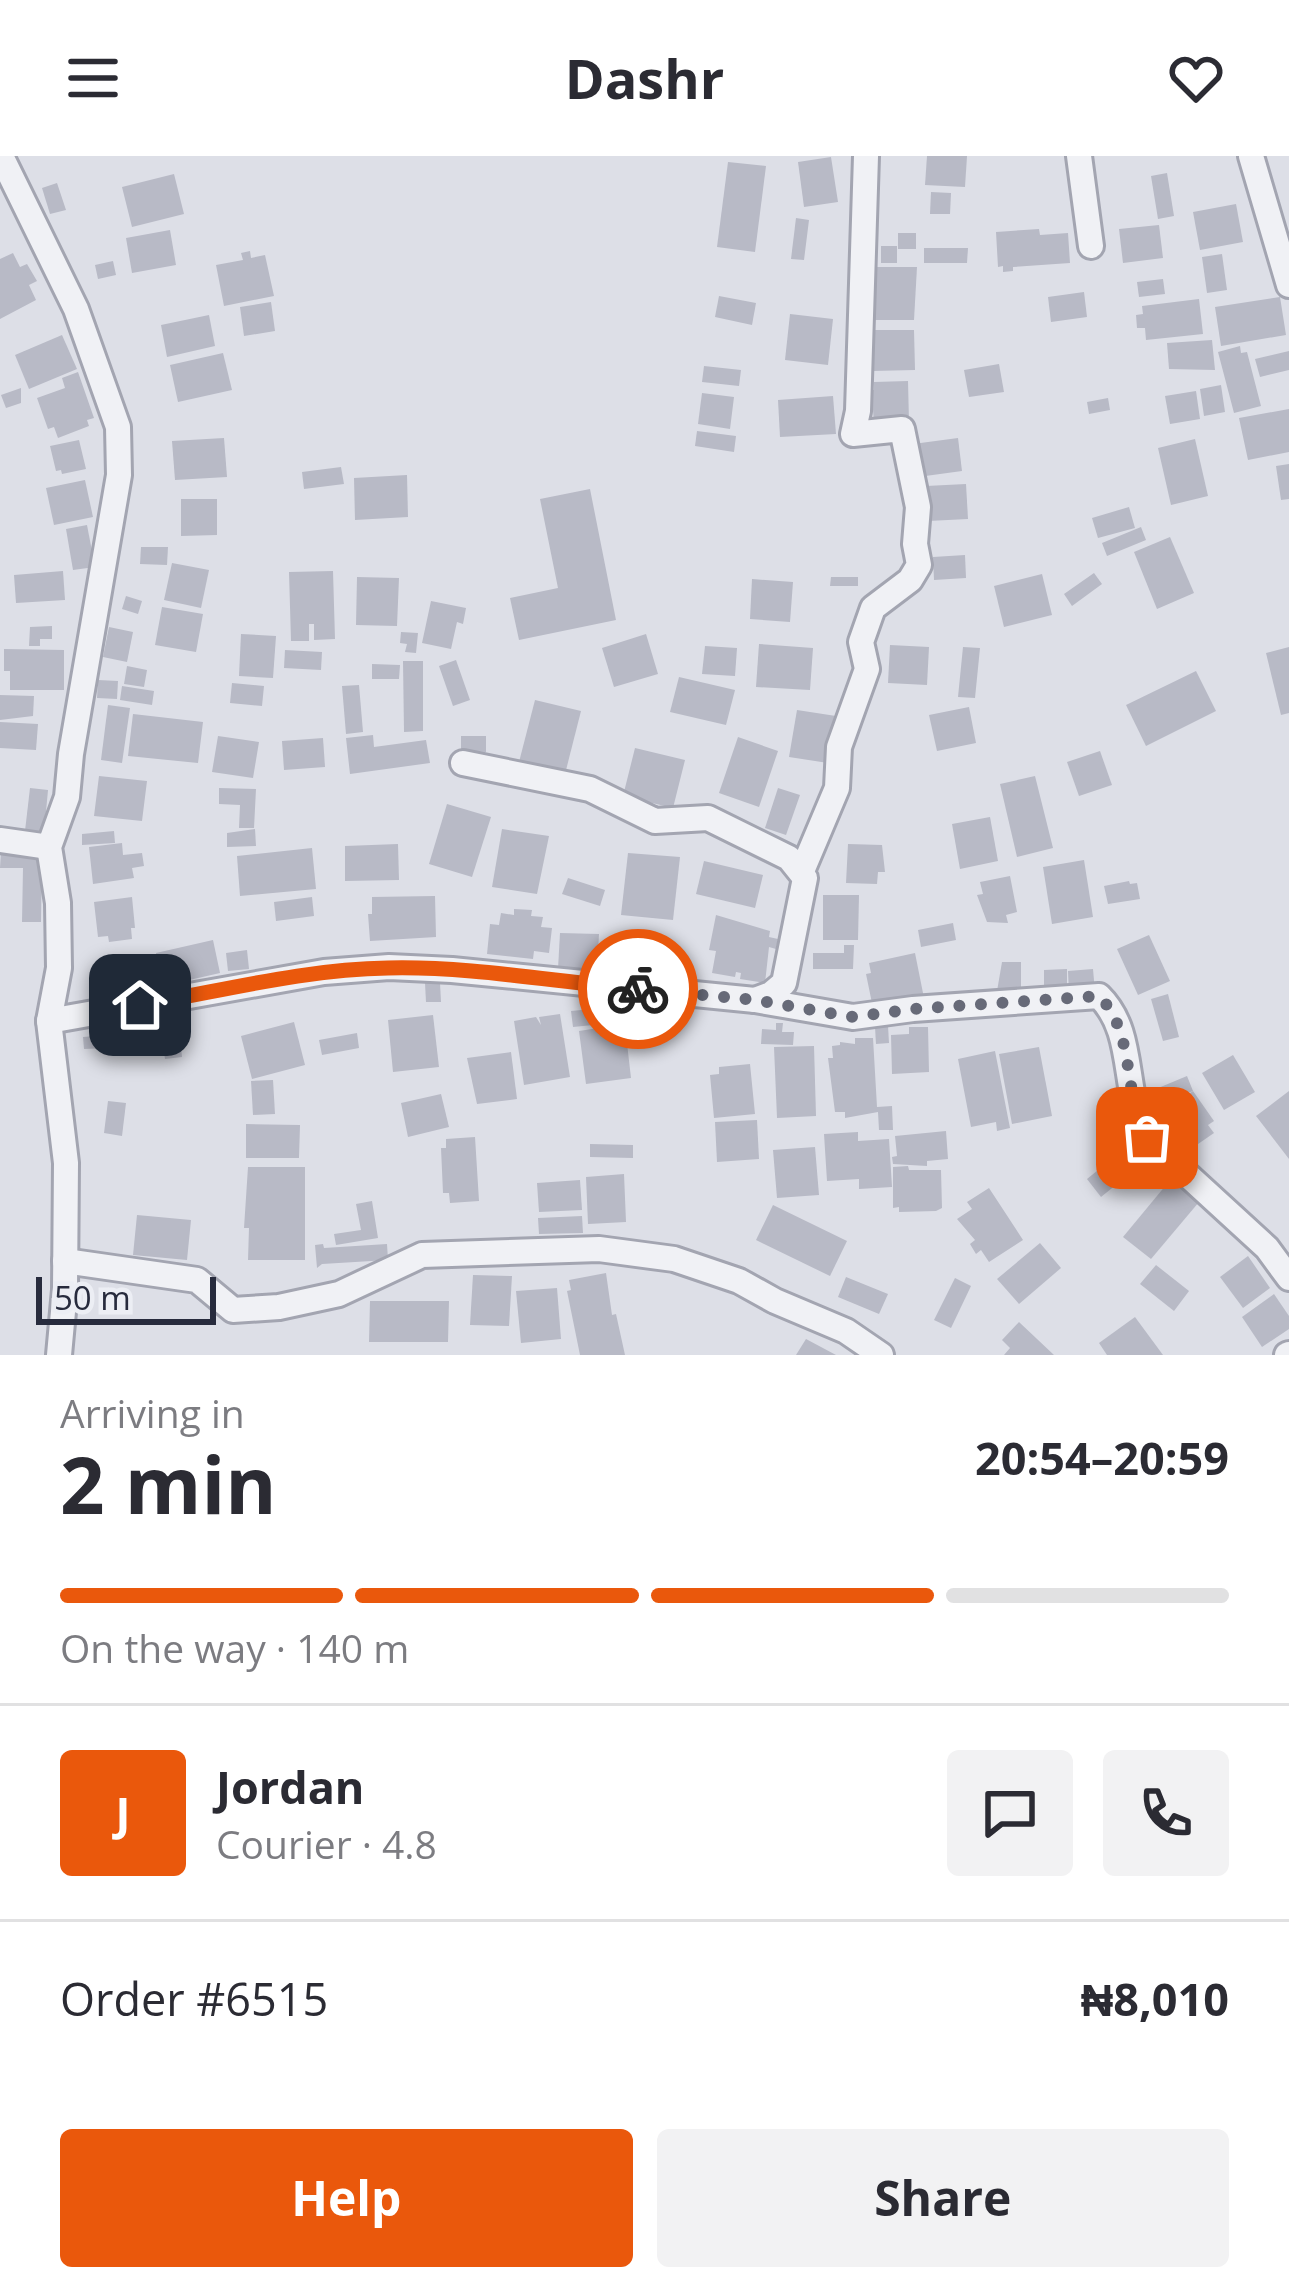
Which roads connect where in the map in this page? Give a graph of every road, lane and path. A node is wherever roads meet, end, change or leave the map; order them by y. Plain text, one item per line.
1 (1, 156) edge
2 (866, 156) edge
3 (1079, 156) edge
4 (1251, 156) edge
5 (1091, 246) dead end
6 (1289, 285) edge
7 (463, 763) dead end
8 (0, 840) edge
9 (49, 847) junction
10 (802, 871) junction
11 (755, 1000) junction
12 (49, 1022) junction
13 (65, 1261) junction
14 (1289, 1278) edge
15 (59, 1355) edge
16 (881, 1355) edge

1 - 9 street
2 - 10 street
3 - 5 street
4 - 6 street
7 - 10 street
8 - 9 street
9 - 12 street
10 - 11 street
11 - 12 street
11 - 14 street
12 - 13 street
13 - 15 street
13 - 16 street

